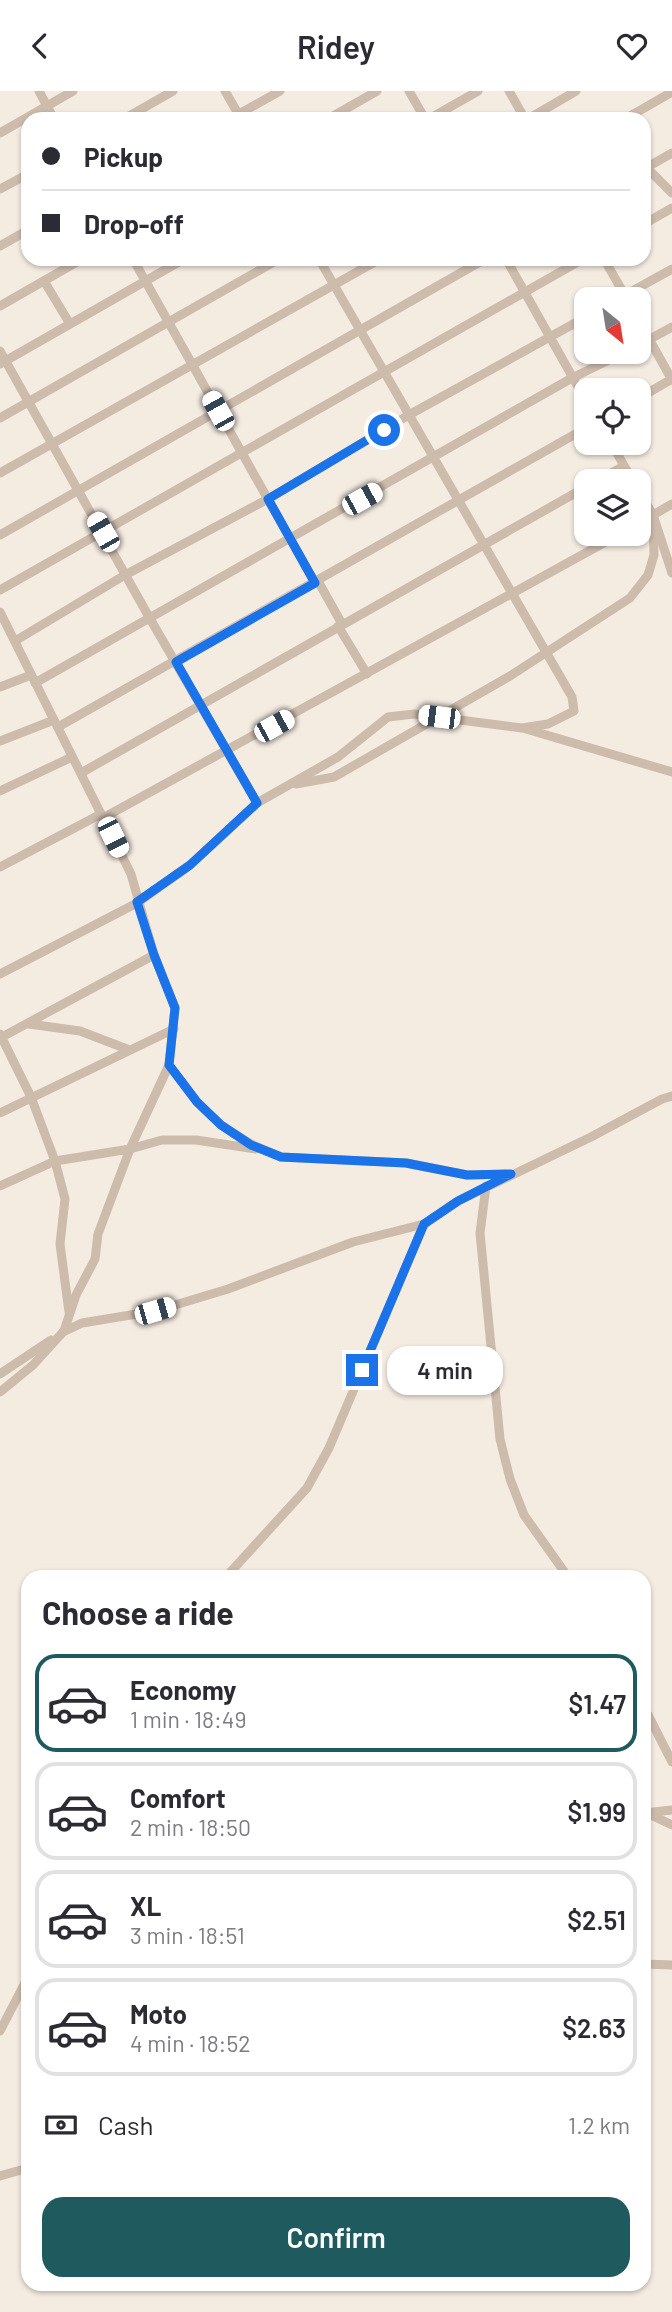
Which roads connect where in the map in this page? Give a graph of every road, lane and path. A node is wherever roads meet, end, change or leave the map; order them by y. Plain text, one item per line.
1 (38, 91) edge
2 (73, 91) edge
3 (173, 91) edge
4 (225, 91) edge
5 (279, 91) edge
6 (377, 91) edge
7 (410, 91) edge
8 (478, 91) edge
9 (509, 91) edge
10 (576, 91) edge
11 (672, 92) edge
12 (47, 106) junction
13 (36, 112) edge
14 (50, 112) edge
15 (136, 112) edge
16 (234, 112) edge
17 (244, 112) edge
18 (340, 112) edge
19 (423, 112) edge
20 (440, 112) edge
21 (522, 112) edge
22 (538, 112) edge
23 (637, 112) edge
24 (21, 120) edge
25 (0, 132) edge
26 (672, 153) edge
27 (651, 165) edge
28 (651, 174) edge
29 (21, 178) edge
30 (0, 190) edge
31 (672, 193) edge
32 (672, 208) edge
33 (651, 220) edge
34 (21, 234) edge
35 (0, 246) edge
36 (70, 266) edge
37 (137, 266) edge
38 (172, 266) edge
39 (267, 266) edge
40 (323, 266) edge
41 (368, 266) edge
42 (472, 266) edge
43 (510, 266) edge
44 (571, 266) edge
45 (607, 266) edge
46 (672, 268) edge
47 (44, 281) junction
48 (145, 281) junction
49 (334, 285) junction
50 (618, 287) edge
51 (641, 287) edge
52 (525, 292) junction
53 (0, 306) edge
54 (168, 322) junction
55 (70, 324) junction
56 (574, 324) edge
57 (672, 327) edge
58 (358, 329) junction
59 (551, 338) junction
60 (651, 339) edge
61 (651, 343) edge
62 (0, 351) edge
63 (3, 362) edge
64 (601, 364) edge
65 (193, 365) junction
66 (383, 373) junction
67 (572, 378) junction
68 (672, 380) edge
69 (574, 381) edge
70 (651, 391) edge
71 (29, 401) junction
72 (218, 411) junction
73 (407, 416) junction
74 (0, 418) edge
75 (574, 435) edge
76 (53, 445) junction
77 (242, 453) junction
78 (618, 455) edge
79 (434, 458) junction
80 (624, 466) junction
81 (619, 469) edge
82 (626, 469) edge
83 (0, 474) edge
84 (79, 490) junction
85 (574, 494) edge
86 (268, 499) junction
87 (458, 501) junction
88 (672, 504) edge
89 (651, 512) edge
90 (653, 515) junction
91 (103, 532) junction
92 (0, 535) edge
93 (290, 539) junction
94 (483, 546) junction
95 (599, 546) edge
96 (672, 573) edge
97 (125, 575) junction
98 (316, 582) junction
99 (0, 590) edge
100 (511, 596) junction
101 (0, 612) edge
102 (149, 617) junction
103 (340, 625) junction
104 (4, 632) edge
105 (15, 641) junction
106 (546, 654) junction
107 (176, 662) junction
108 (367, 674) junction
109 (34, 679) junction
110 (0, 687) edge
111 (201, 706) junction
112 (439, 717) junction
113 (56, 724) junction
114 (522, 728) junction
115 (0, 741) edge
116 (228, 752) junction
117 (72, 757) junction
118 (672, 772) edge
119 (81, 773) junction
120 (287, 786) junction
121 (0, 791) edge
122 (257, 803) junction
123 (102, 816) junction
124 (0, 867) edge
125 (137, 902) junction
126 (154, 955) junction
127 (0, 974) edge
128 (27, 1024) junction
129 (174, 1029) junction
130 (0, 1037) edge
131 (127, 1049) junction
132 (169, 1065) junction
133 (672, 1096) edge
134 (31, 1097) junction
135 (0, 1112) edge
136 (130, 1149) junction
137 (265, 1150) junction
138 (55, 1161) junction
139 (511, 1174) junction
140 (486, 1186) junction
141 (0, 1187) edge
142 (424, 1224) junction
143 (69, 1313) junction
144 (64, 1331) junction
145 (0, 1374) edge
146 (0, 1392) edge
147 (232, 1570) edge
148 (563, 1570) edge
149 (651, 1721) edge
150 (672, 1762) edge
151 (672, 1810) edge
152 (651, 1812) edge
153 (651, 1815) edge
154 (672, 1825) edge
155 (651, 1964) edge
156 (672, 1965) edge
157 (21, 1990) edge
158 (0, 2031) edge
159 (21, 2170) edge
160 (0, 2176) edge

1 - 12 street
2 - 12 street
3 - 15 street
4 - 16 street
5 - 17 street
6 - 18 street
7 - 19 street
8 - 20 street
9 - 21 street
10 - 22 street
11 - 23 street
12 - 13 street
12 - 14 street
24 - 25 street
26 - 27 street
28 - 31 street
29 - 30 street
32 - 33 street
34 - 35 street
36 - 47 street
37 - 48 street
38 - 48 street
39 - 54 street
40 - 49 street
41 - 49 street
42 - 58 street
43 - 52 street
44 - 52 street
45 - 50 street
46 - 51 street
47 - 53 street
47 - 55 street
48 - 54 street
48 - 55 street
49 - 58 street
49 - 65 street
52 - 59 street
52 - 66 street
54 - 65 street
54 - 71 street
55 - 63 street
56 - 59 street
57 - 60 street
58 - 66 street
58 - 72 street
59 - 67 street
59 - 73 street
61 - 68 street
62 - 63 street
63 - 71 street
64 - 67 street
65 - 72 street
65 - 76 street
66 - 73 street
66 - 77 street
67 - 69 street
67 - 79 street
68 - 70 street
71 - 74 street
71 - 76 street
72 - 77 street
72 - 84 street
73 - 79 street
73 - 86 street
75 - 87 street
76 - 83 street
76 - 84 street
77 - 86 street
77 - 91 street
78 - 80 street
79 - 87 street
79 - 93 street
80 - 81 street
80 - 82 street
84 - 91 street
84 - 92 street
85 - 94 street
86 - 93 street
86 - 97 street
87 - 94 street
87 - 98 street
88 - 90 street
89 - 90 street
90 - 96 street
90 - 106 street
91 - 97 street
91 - 99 street
93 - 98 street
93 - 102 street
94 - 100 street
94 - 103 street
95 - 100 street
97 - 102 street
97 - 105 street
98 - 103 street
98 - 107 street
100 - 106 street
100 - 108 street
101 - 104 street
102 - 107 street
102 - 109 street
103 - 108 street
103 - 111 street
104 - 105 street
105 - 109 street
106 - 112 street
106 - 114 street
107 - 111 street
107 - 113 street
108 - 116 street
109 - 110 street
109 - 113 street
111 - 116 street
111 - 119 street
112 - 114 street
112 - 120 street
112 - 120 street
113 - 115 street
113 - 117 street
114 - 118 street
116 - 122 street
116 - 123 street
117 - 119 street
117 - 121 street
119 - 123 street
120 - 122 street
122 - 125 street
123 - 124 street
123 - 125 street
125 - 126 street
125 - 127 street
126 - 128 street
126 - 129 street
128 - 130 street
128 - 131 street
129 - 131 street
129 - 132 street
130 - 134 street
131 - 134 street
132 - 136 street
132 - 137 street
133 - 139 street
134 - 135 street
134 - 138 street
136 - 137 street
136 - 138 street
136 - 143 street
137 - 139 street
138 - 141 street
138 - 143 street
139 - 140 street
140 - 142 street
140 - 148 street
142 - 144 street
142 - 147 street
143 - 144 street
144 - 145 street
144 - 146 street
149 - 150 street
151 - 152 street
153 - 154 street
155 - 156 street
157 - 158 street
159 - 160 street

